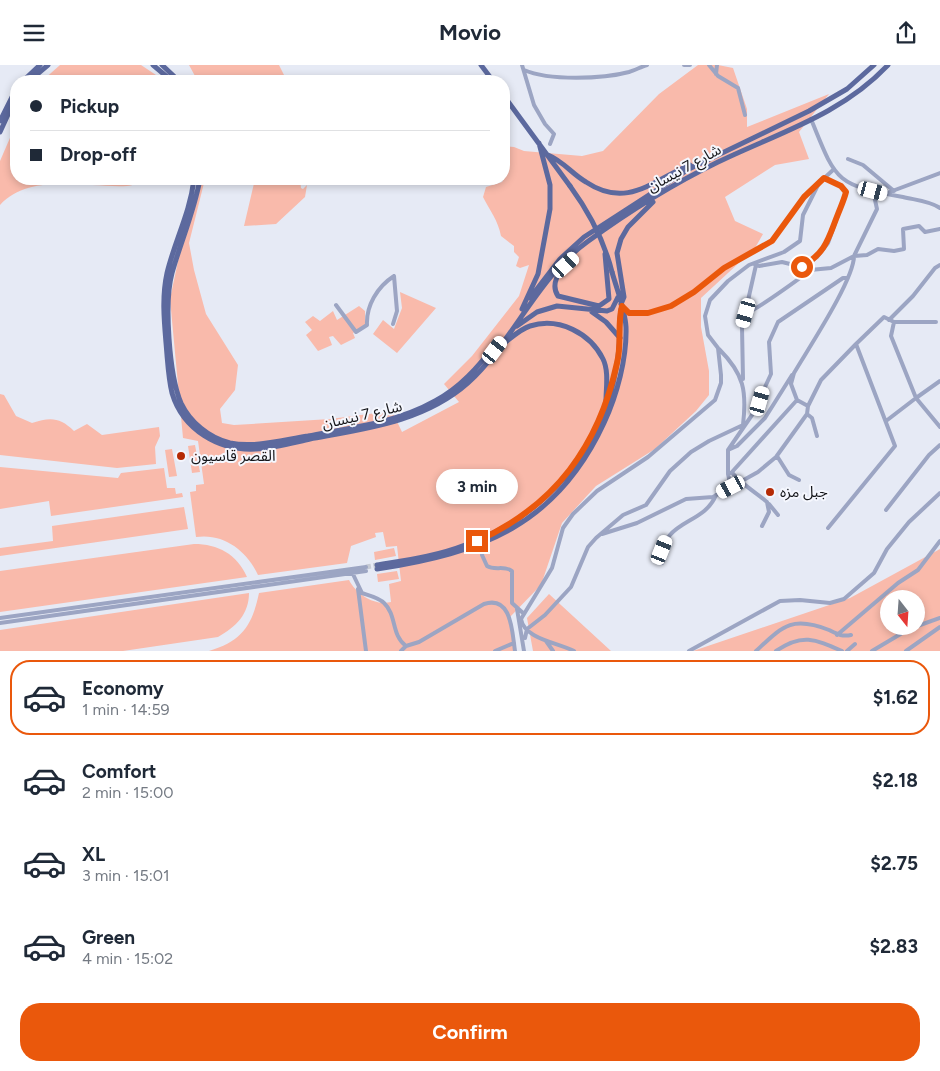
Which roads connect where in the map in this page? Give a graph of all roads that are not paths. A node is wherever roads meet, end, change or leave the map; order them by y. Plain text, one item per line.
1 (40, 65) edge
2 (48, 65) edge
3 (153, 65) edge
4 (162, 65) edge
5 (522, 65) edge
6 (648, 65) edge
7 (684, 65) edge
8 (690, 65) edge
9 (709, 65) edge
10 (717, 65) edge
11 (874, 65) edge
12 (888, 65) edge
13 (524, 70) junction
14 (716, 73) junction
15 (29, 75) edge
16 (36, 75) edge
17 (165, 75) edge
18 (173, 75) edge
19 (10, 101) edge
20 (510, 104) edge
21 (10, 110) edge
22 (745, 115) dead end
23 (811, 119) junction
24 (0, 121) edge
25 (0, 133) edge
26 (539, 143) junction
27 (550, 144) dead end
28 (548, 155) junction
29 (712, 156) junction
30 (848, 159) dead end
31 (833, 170) junction
32 (940, 173) edge
33 (824, 178) junction
34 (820, 181) junction
35 (193, 185) edge
36 (199, 185) edge
37 (873, 191) junction
38 (894, 191) junction
39 (885, 194) junction
40 (658, 196) junction
41 (940, 209) edge
42 (940, 229) edge
43 (580, 247) junction
44 (854, 256) junction
45 (755, 264) junction
46 (806, 264) junction
47 (940, 265) edge
48 (810, 269) junction
49 (610, 272) junction
50 (848, 278) junction
51 (618, 297) junction
52 (336, 305) dead end
53 (622, 306) junction
54 (522, 309) junction
55 (589, 310) junction
56 (746, 313) junction
57 (891, 321) junction
58 (936, 322) dead end
59 (393, 324) dead end
60 (509, 333) junction
61 (620, 338) junction
62 (856, 344) junction
63 (718, 348) junction
64 (495, 350) junction
65 (794, 373) junction
66 (743, 380) junction
67 (940, 381) edge
68 (916, 398) junction
69 (796, 400) junction
70 (808, 406) junction
71 (606, 407) junction
72 (807, 414) junction
73 (886, 421) junction
74 (743, 425) junction
75 (940, 427) edge
76 (817, 436) dead end
77 (940, 445) edge
78 (728, 450) junction
79 (777, 456) junction
80 (730, 473) junction
81 (799, 479) dead end
82 (742, 481) junction
83 (731, 487) junction
84 (940, 493) edge
85 (716, 495) junction
86 (767, 502) junction
87 (886, 510) dead end
88 (778, 515) dead end
89 (762, 526) dead end
90 (828, 528) dead end
91 (602, 534) junction
92 (940, 541) edge
93 (484, 543) junction
94 (662, 563) dead end
95 (366, 568) tunnel mouth
96 (351, 571) junction
97 (358, 587) junction
98 (516, 605) junction
99 (523, 613) junction
100 (0, 618) edge
101 (940, 618) edge
102 (0, 623) edge
103 (940, 627) edge
104 (527, 629) junction
105 (837, 635) junction
106 (851, 635) dead end
107 (525, 638) dead end
108 (546, 640) junction
109 (514, 643) junction
110 (854, 644) dead end
111 (406, 646) junction
112 (366, 651) edge
113 (401, 651) edge
114 (495, 651) edge
115 (515, 651) edge
116 (524, 651) edge
117 (553, 651) edge
118 (574, 651) edge
119 (688, 651) edge
120 (756, 651) edge
121 (776, 651) edge
122 (842, 651) edge
123 (847, 651) edge
124 (872, 651) edge
125 (906, 651) edge

1 - 15 main road
2 - 16 main road
3 - 17 main road
4 - 18 main road
5 - 13 street
6 - 13 street
7 - 8 street
9 - 14 street
10 - 14 street
11 - 29 main road, شارع 7 نيسان
12 - 23 main road, شارع 7 نيسان
13 - 27 street
14 - 22 street
19 - 24 main road
20 - 26 main road
21 - 25 main road
23 - 31 street
23 - 40 main road, شارع 7 نيسان
26 - 28 main road
26 - 54 main road
28 - 29 main road
28 - 49 main road, bridge
29 - 54 main road, شارع 7 نيسان
30 - 38 street
31 - 33 street
31 - 37 street
32 - 38 street
33 - 34 street
33 - 46 street
34 - 45 street
34 - 53 street
35 - 64 main road, شارع 7 نيسان
36 - 54 main road, شارع 7 نيسان
37 - 39 street
37 - 44 street
38 - 39 street
39 - 41 street
40 - 43 main road, شارع 7 نيسان
40 - 53 main road
42 - 44 street
43 - 49 main road
43 - 60 main road, شارع 7 نيسان
44 - 48 street
44 - 50 street
45 - 46 street
45 - 56 street
45 - 63 street
46 - 48 street
47 - 57 street
48 - 56 street
49 - 51 main road
50 - 65 street
50 - 74 street
51 - 53 main road
51 - 55 main road
52 - 59 street
53 - 61 main road
53 - 93 main road
55 - 60 main road
55 - 61 main road
56 - 66 street
57 - 58 street
57 - 62 street
57 - 68 street
60 - 64 main road, شارع 7 نيسان
61 - 71 main road
62 - 70 street
62 - 73 street
63 - 66 street
63 - 99 street
64 - 71 main road
65 - 69 street
65 - 78 street
66 - 74 street
67 - 68 street
68 - 73 street
68 - 75 street
69 - 70 street
69 - 80 street
70 - 72 street
71 - 93 main road
72 - 76 street
72 - 79 street
73 - 90 street
74 - 78 street
74 - 91 street
77 - 87 street
78 - 80 street
79 - 81 street
79 - 82 street
80 - 82 street
80 - 83 street
82 - 83 street
82 - 86 street
83 - 85 street
84 - 119 street
85 - 91 street
85 - 94 street
86 - 88 street
86 - 89 street
91 - 104 street
92 - 105 street
93 - 98 street
95 - 96 street
96 - 97 street
96 - 100 street
96 - 102 street
97 - 111 street
97 - 112 street
98 - 99 street
98 - 116 street
99 - 104 street
101 - 124 street
103 - 125 street
104 - 107 street
104 - 108 street
105 - 106 street
105 - 120 street
108 - 117 street
108 - 118 street
109 - 111 street
109 - 114 street
109 - 115 street
110 - 123 street
111 - 113 street
121 - 122 street

